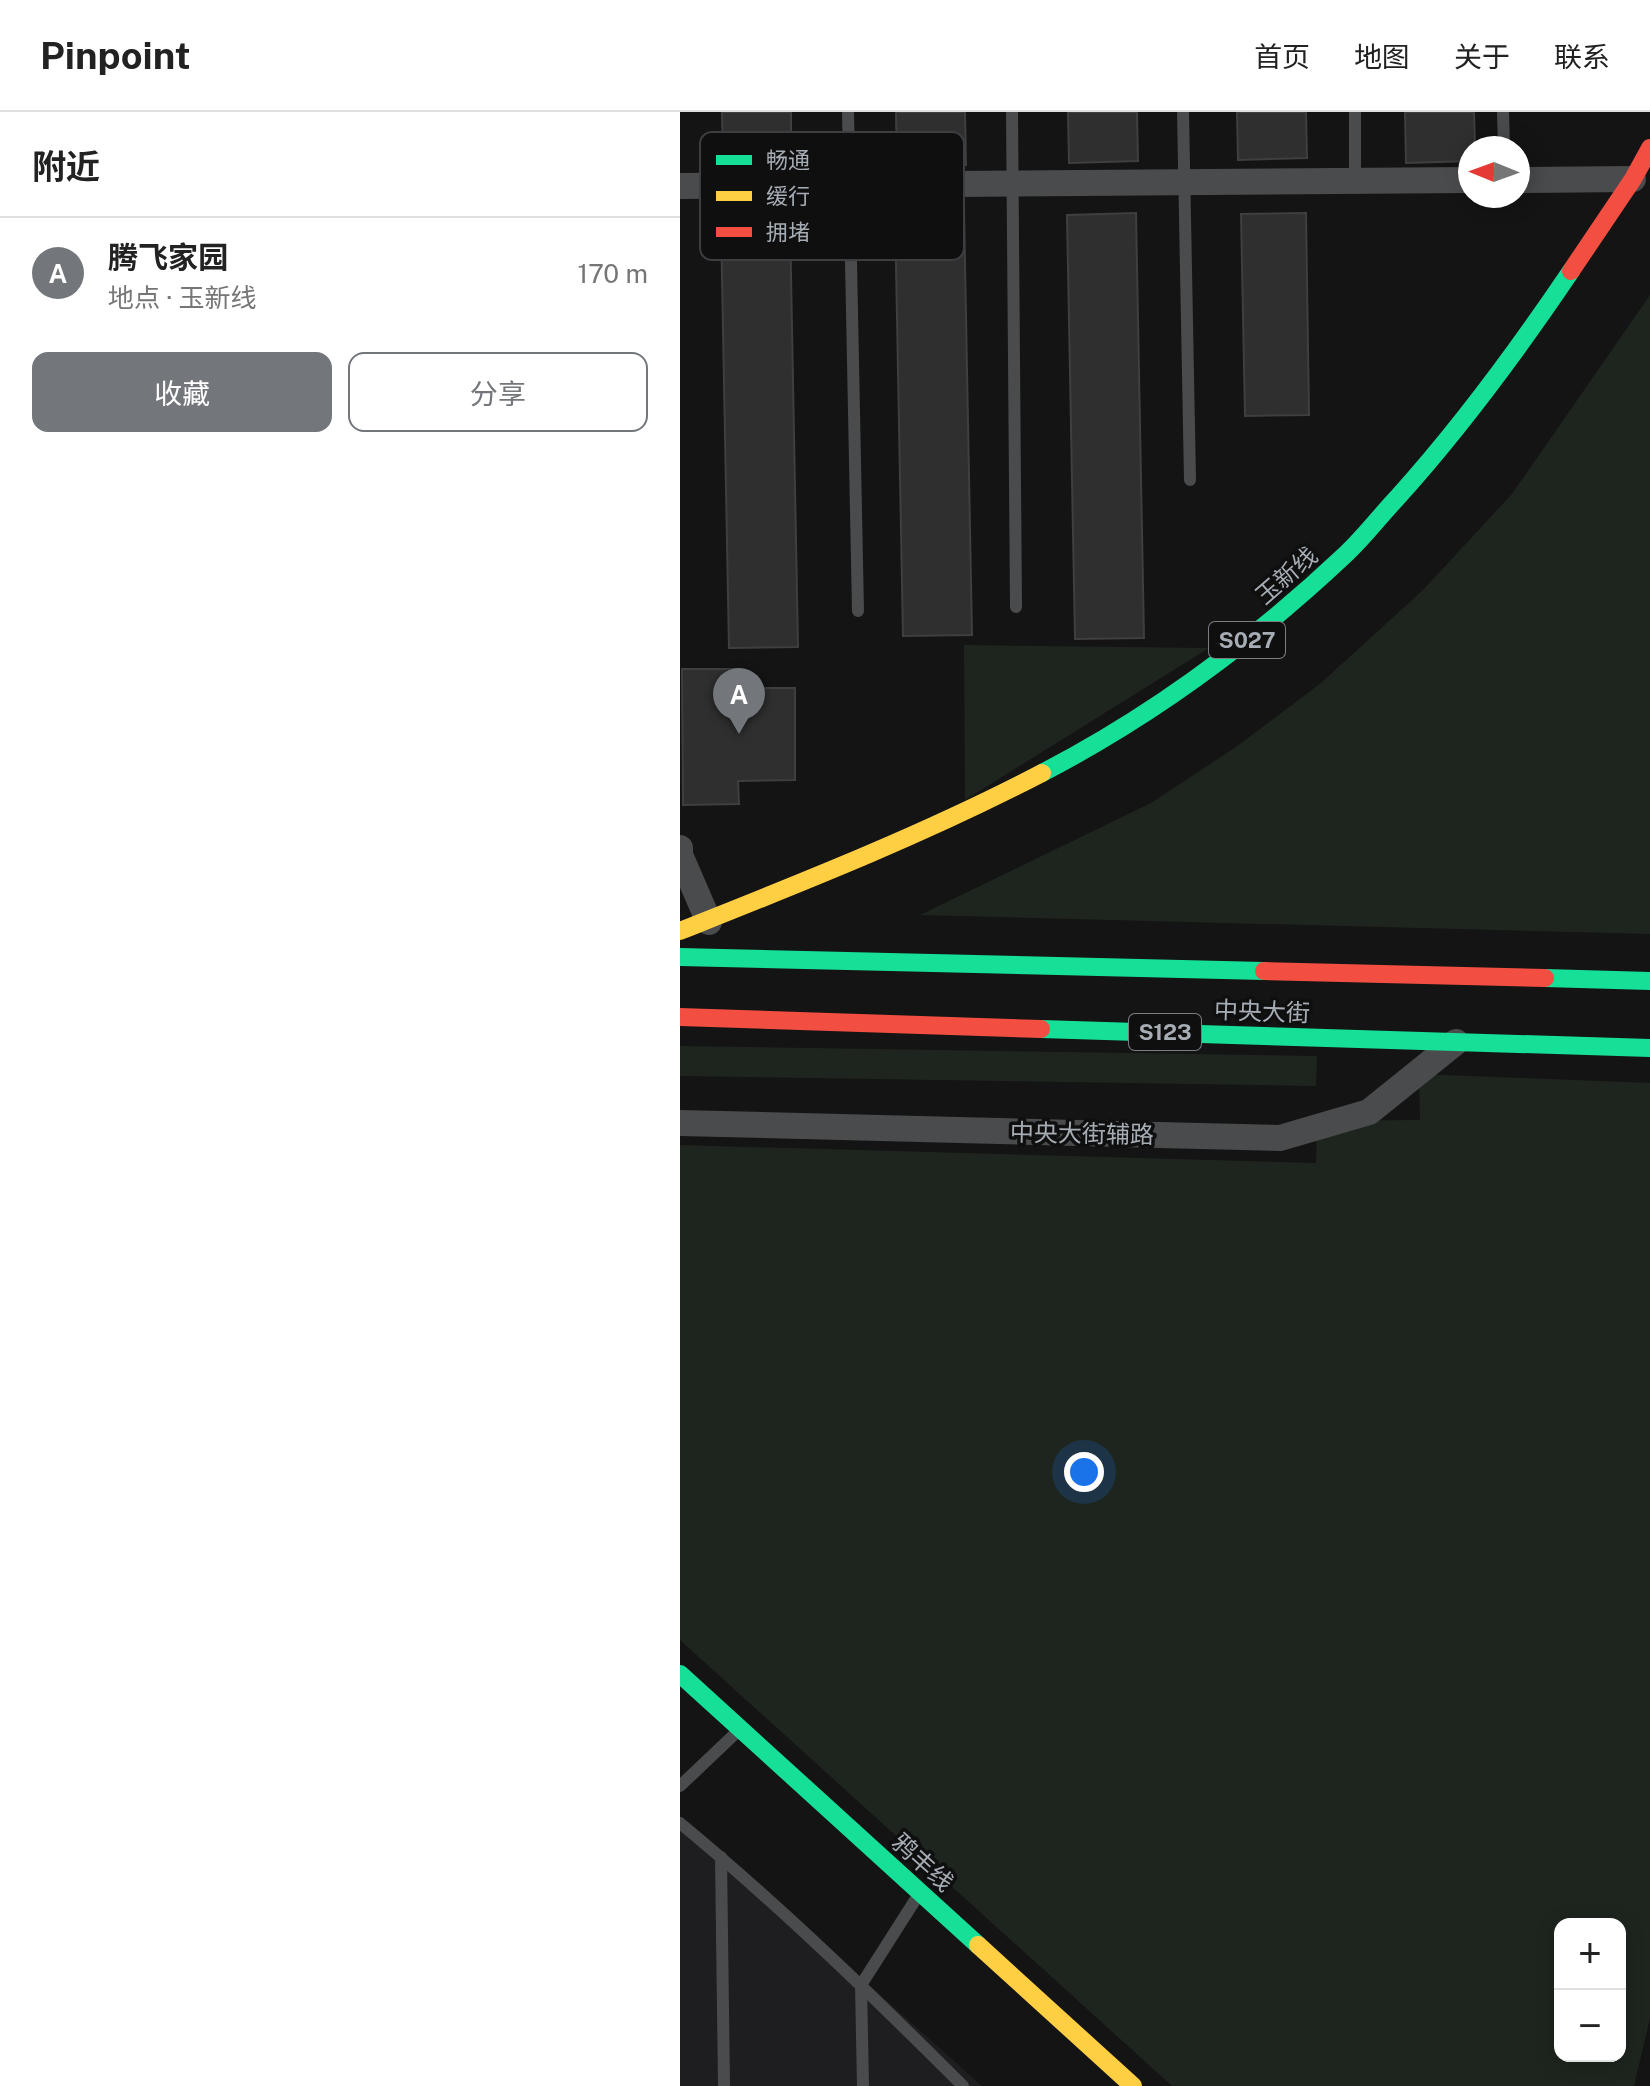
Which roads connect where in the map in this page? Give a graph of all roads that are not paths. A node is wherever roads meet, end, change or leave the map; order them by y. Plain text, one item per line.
1 (848, 112) edge
2 (1012, 112) edge
3 (1183, 112) edge
4 (1355, 112) edge
5 (1503, 112) edge
6 (849, 132) edge
7 (1504, 136) edge
8 (1650, 148) edge
9 (1633, 179) junction
10 (1458, 180) edge
11 (1530, 180) edge
12 (1355, 181) junction
13 (1185, 182) junction
14 (964, 184) edge
15 (1012, 184) junction
16 (680, 186) edge
17 (700, 186) edge
18 (851, 260) edge
19 (1190, 480) dead end
20 (1016, 607) dead end
21 (858, 611) dead end
22 (680, 848) edge
23 (709, 922) junction
24 (680, 931) edge
25 (680, 957) edge
26 (1650, 981) edge
27 (680, 1017) edge
28 (1456, 1042) junction
29 (1650, 1048) edge
30 (680, 1123) edge
31 (680, 1674) edge
32 (741, 1729) junction
33 (680, 1786) edge
34 (680, 1823) edge
35 (721, 1857) junction
36 (920, 1892) junction
37 (861, 1985) junction
38 (724, 2086) edge
39 (863, 2086) edge
40 (963, 2086) edge
41 (1133, 2086) edge

1 - 6 lane
2 - 15 lane
3 - 13 lane
4 - 12 lane
5 - 7 lane
8 - 9 main road, 玉新线 / S027
9 - 11 street
9 - 23 main road, 玉新线 / S027
10 - 12 street
12 - 13 street
13 - 15 street
13 - 19 lane
14 - 15 street
15 - 20 lane
16 - 17 street
18 - 21 lane
22 - 23 street
23 - 24 main road, 玉新线 / S027
25 - 26 main road, 中央大街
27 - 28 main road, 中央大街 / S123
28 - 29 main road, 中央大街 / S123
28 - 30 street, 中央大街辅路
31 - 32 main road, 鸦丰线
32 - 33 lane
32 - 36 main road, 鸦丰线
34 - 35 lane
35 - 37 lane
35 - 38 lane
36 - 37 lane
36 - 41 main road, 鸦丰线
37 - 39 lane
37 - 40 lane

